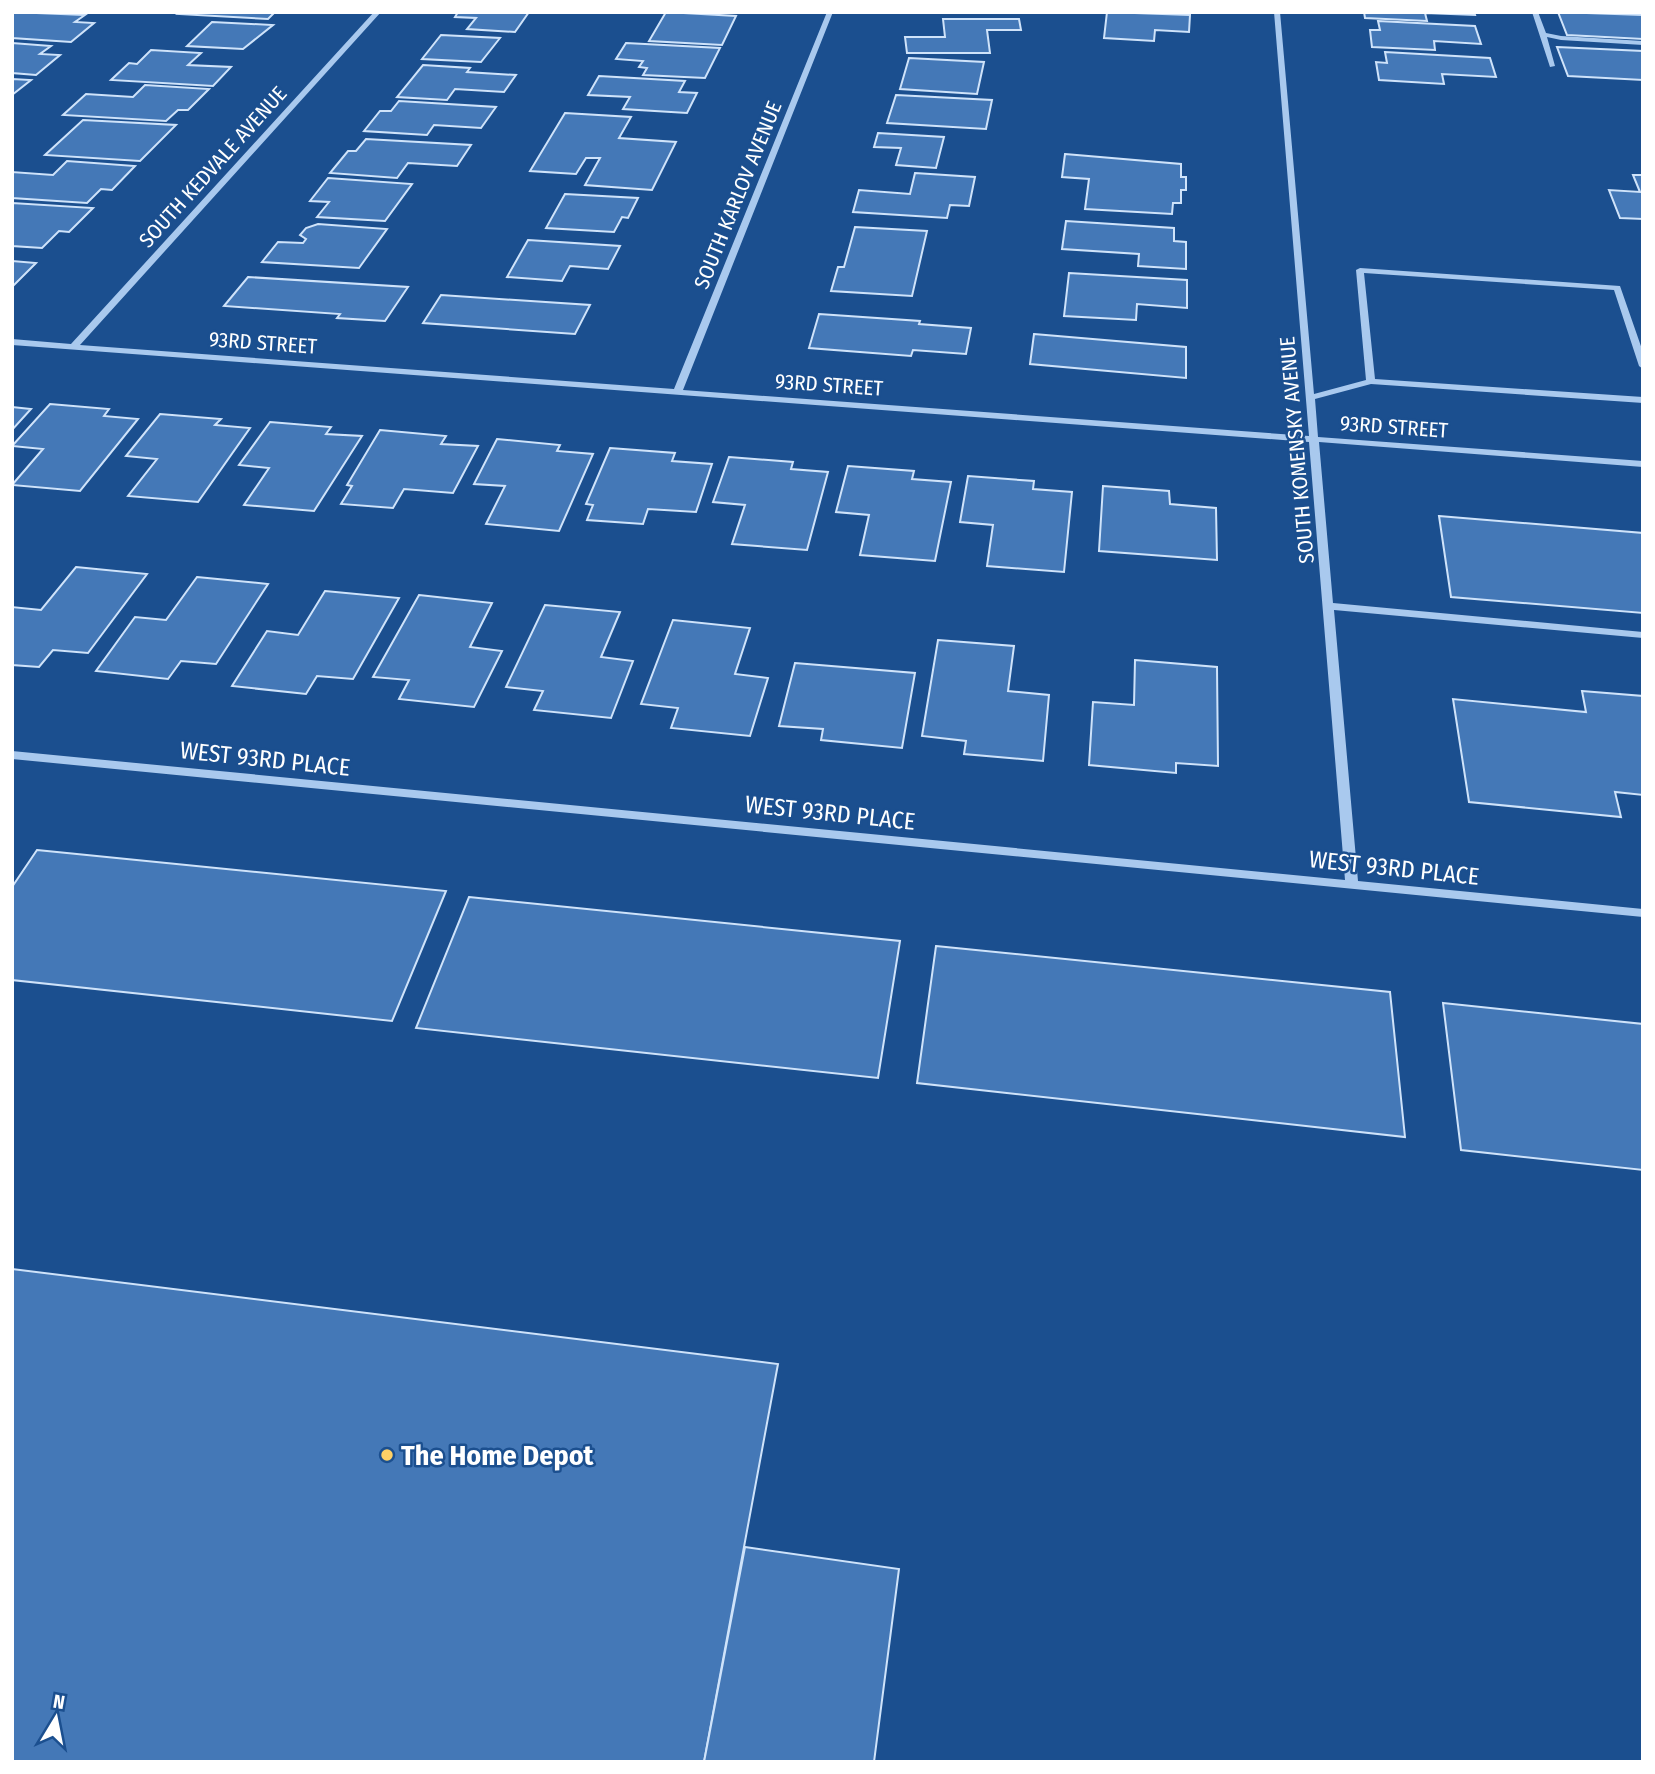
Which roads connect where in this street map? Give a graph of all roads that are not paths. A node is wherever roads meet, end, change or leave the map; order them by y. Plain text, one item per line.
1 (378, 12) edge
2 (830, 12) edge
3 (1277, 12) edge
4 (1535, 12) edge
5 (1543, 34) junction
6 (1643, 43) edge
7 (1552, 66) dead end
8 (12, 342) edge
9 (74, 346) junction
10 (1643, 366) edge
11 (1371, 381) junction
12 (678, 391) junction
13 (1310, 398) junction
14 (1643, 400) edge
15 (1314, 439) junction
16 (1643, 464) edge
17 (1328, 606) junction
18 (1643, 635) edge
19 (12, 755) edge
20 (1352, 885) junction
21 (1643, 913) edge

1 - 9 street, SOUTH KEDVALE AVENUE
2 - 12 street, SOUTH KARLOV AVENUE
3 - 13 street, SOUTH KOMENSKY AVENUE
4 - 5 street
5 - 6 street
5 - 7 street
8 - 9 street, 93RD STREET
9 - 12 street, 93RD STREET
10 - 11 lane
11 - 13 lane
11 - 14 street
12 - 15 street, 93RD STREET
13 - 15 street, SOUTH KOMENSKY AVENUE
15 - 16 street, 93RD STREET
15 - 17 street, SOUTH KOMENSKY AVENUE
17 - 18 street
17 - 20 street, SOUTH KOMENSKY AVENUE
19 - 20 street, WEST 93RD PLACE
20 - 21 street, WEST 93RD PLACE

